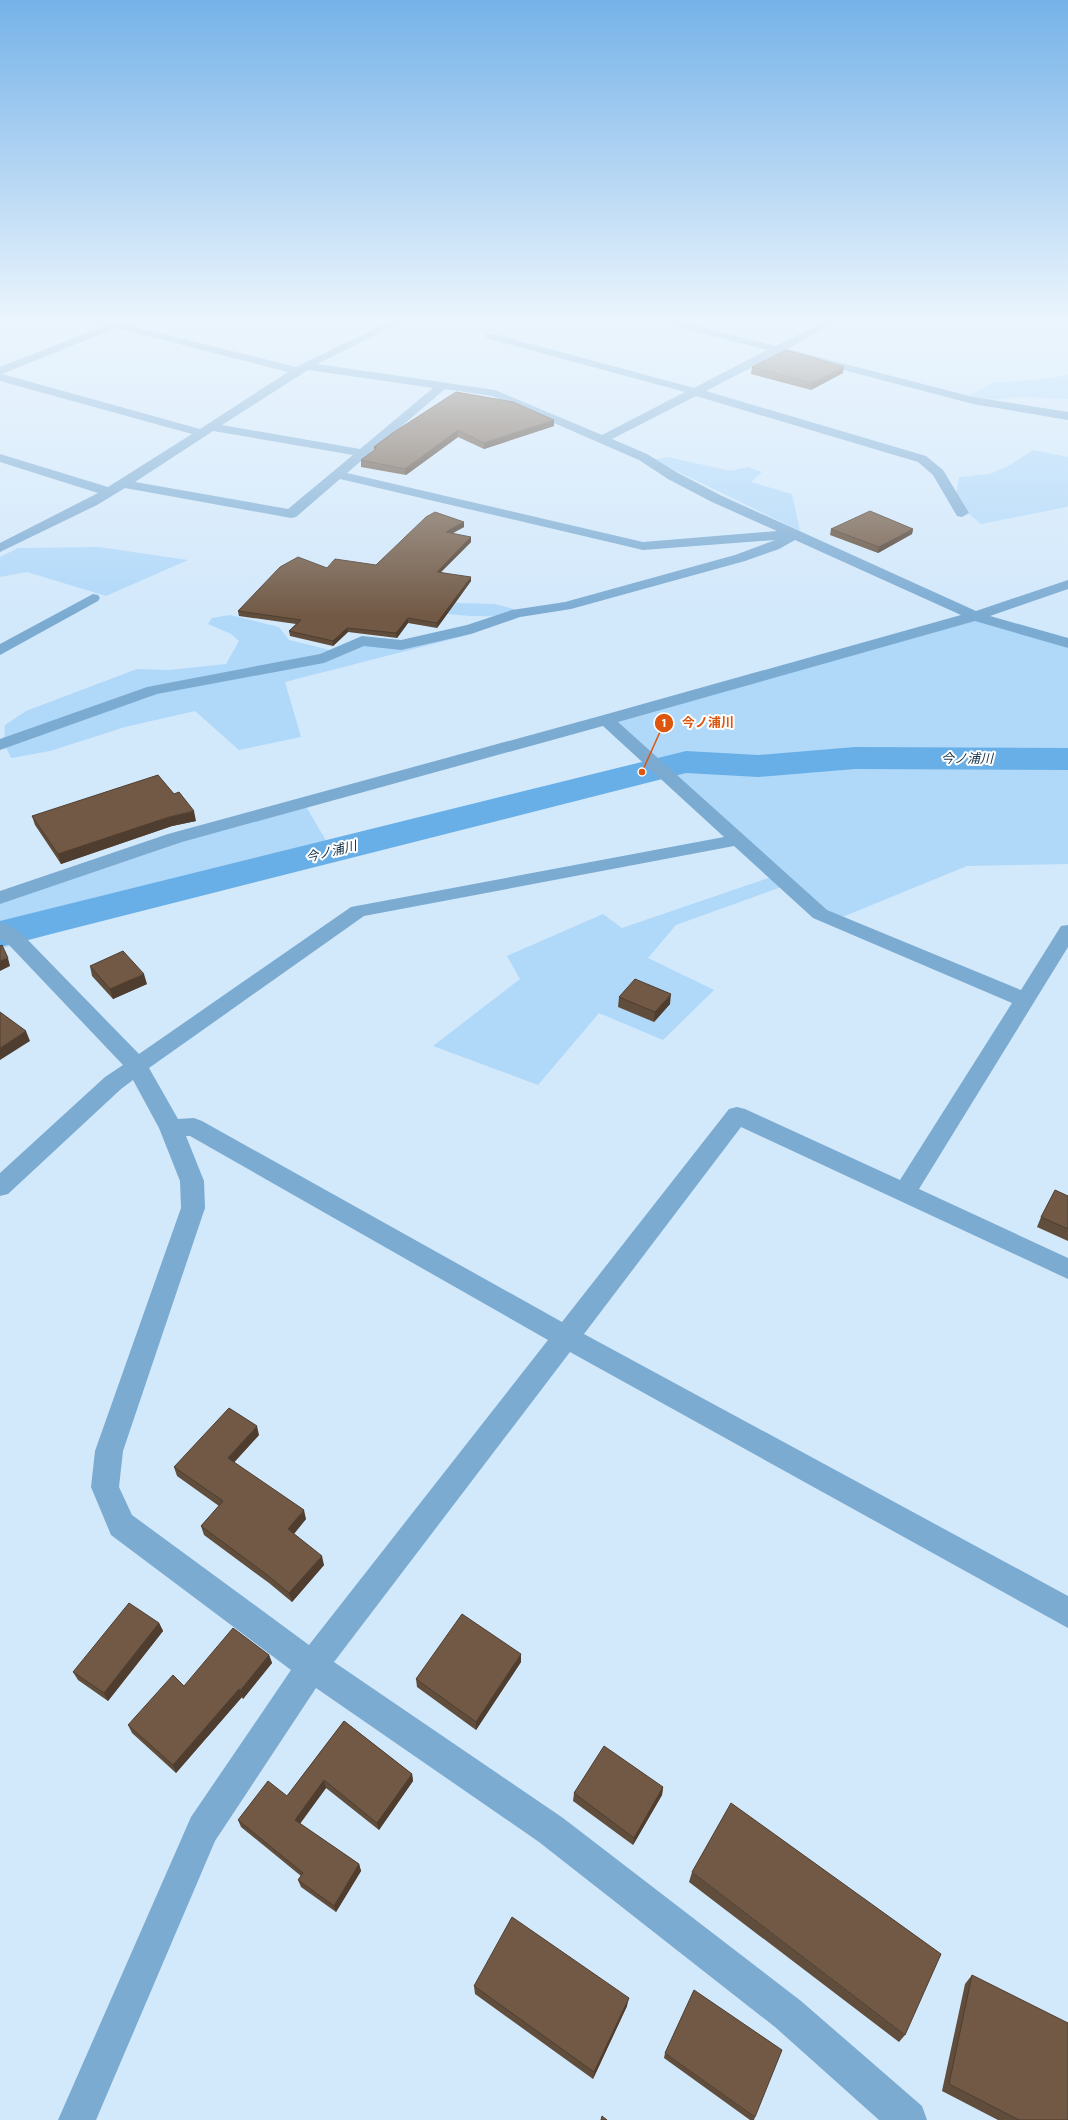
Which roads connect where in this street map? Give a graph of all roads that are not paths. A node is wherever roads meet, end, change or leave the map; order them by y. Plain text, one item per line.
1 (155, 417) edge
2 (226, 417) edge
3 (407, 417) edge
4 (551, 417) edge
5 (646, 417) edge
6 (779, 417) edge
7 (206, 430) junction
8 (603, 439) junction
9 (363, 453) junction
10 (0, 458) edge
11 (337, 476) junction
12 (124, 484) junction
13 (109, 492) junction
14 (962, 513) dead end
15 (795, 534) junction
16 (0, 548) edge
17 (1068, 584) edge
18 (93, 598) dead end
19 (975, 616) junction
20 (1068, 643) edge
21 (0, 650) edge
22 (606, 720) junction
23 (0, 745) edge
24 (738, 840) junction
25 (0, 898) edge
26 (1068, 931) edge
27 (6, 939) edge
28 (1025, 1000) junction
29 (137, 1066) junction
30 (171, 1128) junction
31 (0, 1187) edge
32 (905, 1192) junction
33 (1068, 1268) edge
34 (566, 1337) junction
35 (1068, 1614) edge
36 (312, 1666) junction
37 (77, 2120) edge
38 (908, 2120) edge

1 - 7 street
2 - 7 street
3 - 9 street
4 - 8 street
5 - 8 street
6 - 14 street
7 - 9 street
7 - 12 street
8 - 15 street
9 - 11 street
10 - 13 street
11 - 12 street
11 - 15 street
12 - 13 street
13 - 16 street
15 - 19 street
15 - 23 street
17 - 19 street
18 - 21 street
19 - 20 street
19 - 22 street
22 - 24 street
22 - 25 street
24 - 28 street
24 - 29 street
26 - 28 street
27 - 29 street
28 - 32 street
29 - 30 street
29 - 31 street
30 - 34 street
30 - 36 street
32 - 33 street
32 - 34 street
34 - 35 street
34 - 36 street
36 - 37 street
36 - 38 street

